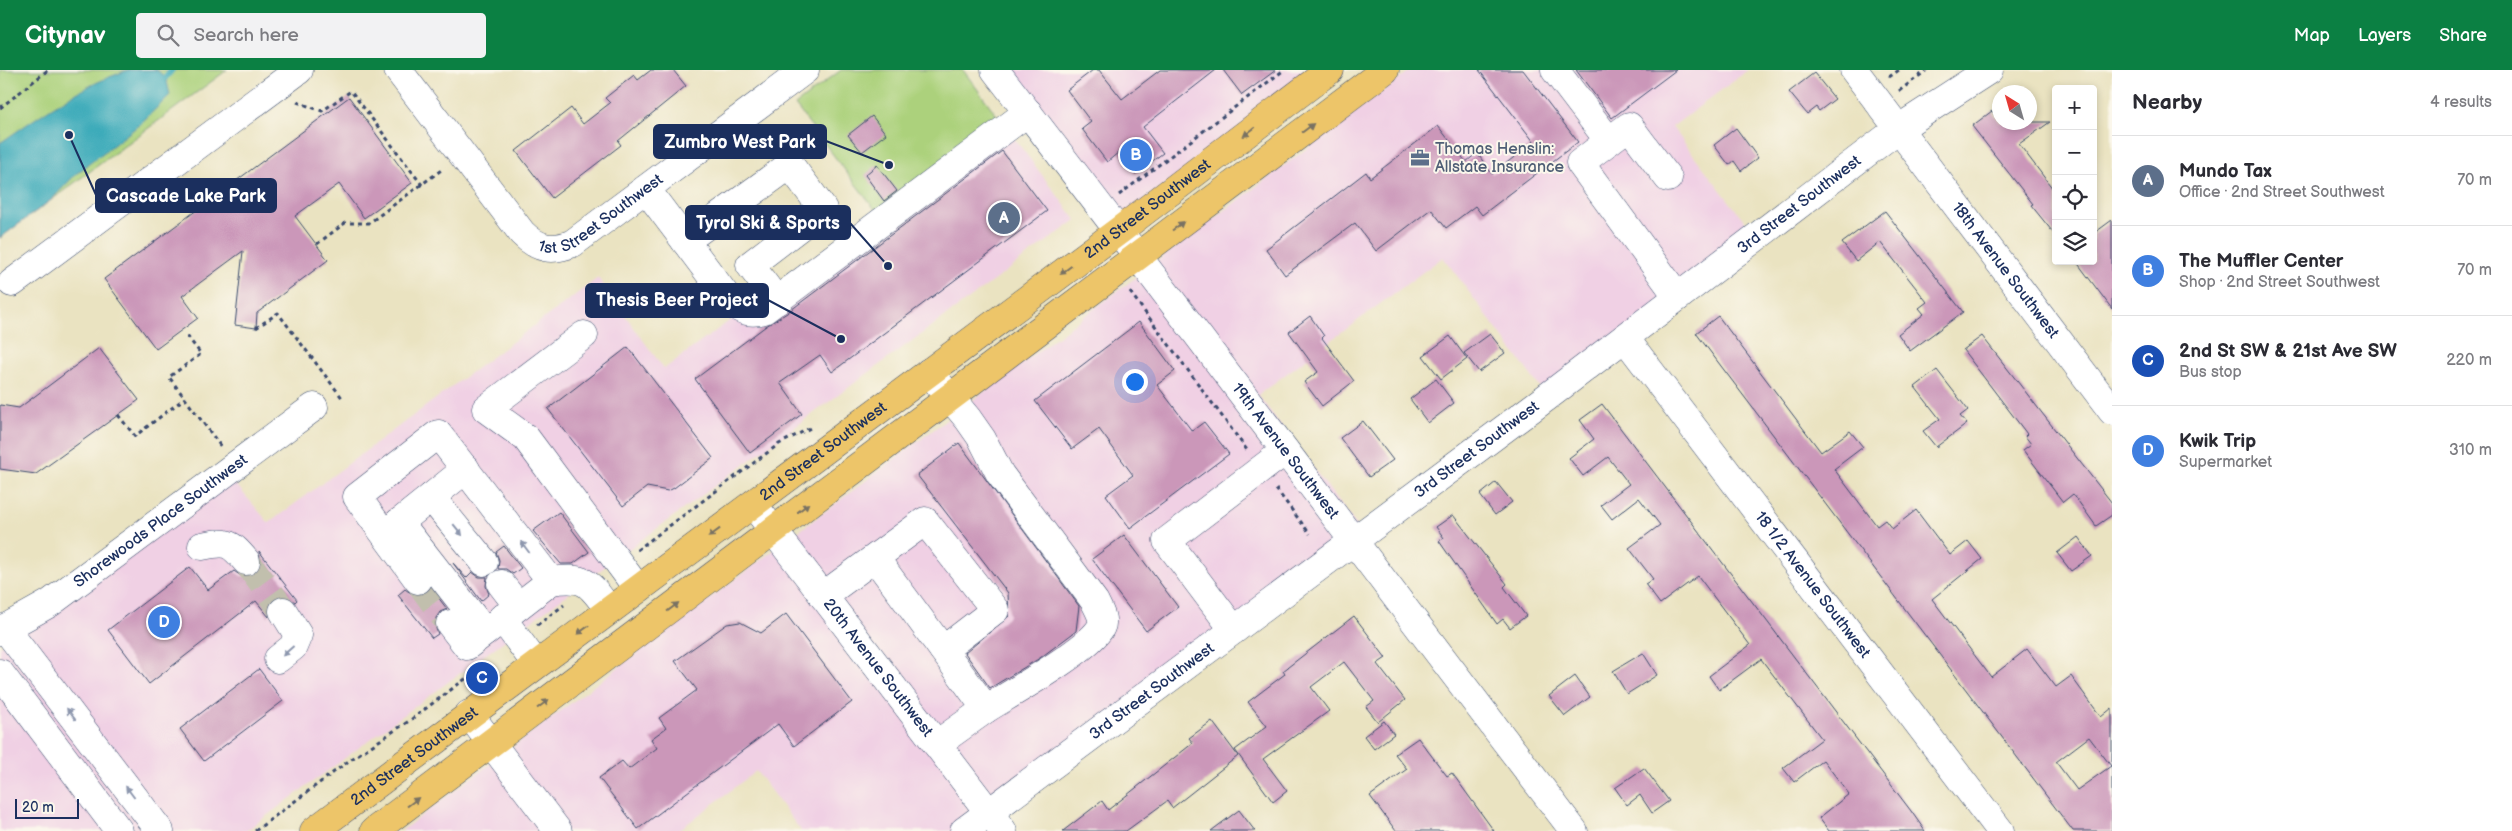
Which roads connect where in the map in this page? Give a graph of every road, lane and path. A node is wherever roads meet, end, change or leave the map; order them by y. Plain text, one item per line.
1 (48, 70) edge
2 (299, 70) edge
3 (398, 70) edge
4 (806, 70) edge
5 (995, 70) edge
6 (1284, 70) edge
7 (1330, 70) edge
8 (1385, 70) edge
9 (1555, 70) edge
10 (1854, 70) edge
11 (1927, 70) edge
12 (1989, 70) edge
13 (270, 92) junction
14 (1880, 104) junction
15 (0, 108) edge
16 (1028, 112) junction
17 (1898, 130) junction
18 (1609, 141) junction
19 (1668, 178) dead end
20 (646, 189) junction
21 (1103, 209) junction
22 (1120, 230) junction
23 (685, 242) junction
24 (317, 244) dead end
25 (1139, 256) junction
26 (750, 265) junction
27 (1115, 273) junction
28 (12, 283) dead end
29 (719, 287) junction
30 (1678, 297) junction
31 (777, 300) junction
32 (256, 328) dead end
33 (584, 335) dead end
34 (187, 336) dead end
35 (1625, 338) junction
36 (929, 372) junction
37 (950, 396) junction
38 (343, 399) dead end
39 (314, 407) dead end
40 (2112, 411) edge
41 (118, 415) dead end
42 (819, 424) dead end
43 (1285, 451) junction
44 (466, 469) junction
45 (1261, 469) junction
46 (431, 497) junction
47 (753, 504) junction
48 (392, 528) junction
49 (774, 531) junction
50 (1310, 534) dead end
51 (1353, 542) junction
52 (202, 546) dead end
53 (875, 558) junction
54 (246, 561) tunnel mouth
55 (484, 562) dead end
56 (620, 563) junction
57 (413, 574) tunnel mouth
58 (551, 581) junction
59 (501, 584) dead end
60 (590, 586) junction
61 (638, 589) junction
62 (823, 596) junction
63 (609, 610) junction
64 (283, 611) tunnel mouth
65 (450, 624) dead end
66 (493, 625) junction
67 (2, 629) edge
68 (1234, 630) junction
69 (518, 640) junction
70 (943, 650) junction
71 (278, 659) dead end
72 (487, 663) dead end
73 (536, 664) junction
74 (0, 673) edge
75 (986, 709) junction
76 (469, 714) junction
77 (491, 744) junction
78 (937, 744) junction
79 (100, 753) junction
80 (75, 772) junction
81 (996, 822) edge
82 (119, 831) edge
83 (160, 831) edge
84 (255, 831) edge
85 (314, 831) edge
86 (374, 831) edge
87 (558, 831) edge
88 (964, 831) edge
89 (1574, 831) edge
90 (2000, 831) edge

1 - 15 path
2 - 13 street
3 - 20 street, 1st Street Southwest
4 - 20 street, 1st Street Southwest
5 - 16 street, 19th Avenue Southwest
6 - 21 path
7 -> 22 main road, 2nd Street Southwest
25 -> 8 main road, 2nd Street Southwest
9 - 18 street
10 - 14 street, 18th Avenue Southwest
11 - 14 path
12 - 17 street, 3rd Street Southwest
13 - 24 path
13 - 28 street
14 - 17 street, 18th Avenue Southwest
16 - 21 street, 19th Avenue Southwest
16 - 31 street
17 - 30 street, 3rd Street Southwest
17 - 40 street, 18th Avenue Southwest
18 - 19 street
18 - 30 street
20 - 23 street
21 - 22 street, 19th Avenue Southwest
22 - 25 street, 19th Avenue Southwest
22 -> 36 main road, 2nd Street Southwest
23 - 26 street
23 - 29 street
25 - 27 main road, 2nd Street Southwest
25 - 43 street, 19th Avenue Southwest
26 - 29 street
26 - 31 street
27 - 37 main road, 2nd Street Southwest
27 - 45 path
29 - 31 street
30 - 35 street, 3rd Street Southwest
32 - 38 path
33 - 56 street
34 - 41 path
35 - 51 street, 3rd Street Southwest
35 - 90 street, 18 1/2 Avenue Southwest
36 - 37 street
36 - 47 main road, 2nd Street Southwest
49 -> 37 main road, 2nd Street Southwest
37 - 75 street
39 - 67 street, Shorewoods Place Southwest
42 - 56 path
43 - 45 street
43 - 51 street, 19th Avenue Southwest
44 - 46 street
44 - 48 street
58 -> 44 street
45 - 50 path
45 - 68 street
46 - 48 street
46 -> 55 street
47 - 49 street, 20th Avenue Southwest
47 -> 61 main road, 2nd Street Southwest
48 - 57 street
48 - 66 street
49 - 62 street, 20th Avenue Southwest
77 -> 49 main road, 2nd Street Southwest
51 - 68 street, 3rd Street Southwest
51 - 89 street, 19th Avenue Southwest
52 - 54 street
53 - 62 street
53 - 70 street
53 - 70 street
56 - 61 street
58 - 60 street
58 - 66 street
59 - 66 street
60 - 63 street
60 - 69 path
61 - 63 main road, 2nd Street Southwest
62 - 78 street, 20th Avenue Southwest
63 -> 73 main road, 2nd Street Southwest
64 -> 71 street
65 - 66 street
66 - 69 street
79 -> 67 street, Shorewoods Place Southwest
68 - 81 street, 3rd Street Southwest
69 - 73 street
70 - 75 street
72 - 84 path
73 - 76 main road, 2nd Street Southwest
74 - 80 street
75 - 78 street
76 - 77 street
76 - 85 main road, 2nd Street Southwest
86 -> 77 main road, 2nd Street Southwest
77 - 87 street
78 - 81 street, 20th Avenue Southwest
79 - 80 street
83 -> 79 street, Shorewoods Place Southwest
80 - 82 street
81 - 88 street, 3rd Street Southwest

